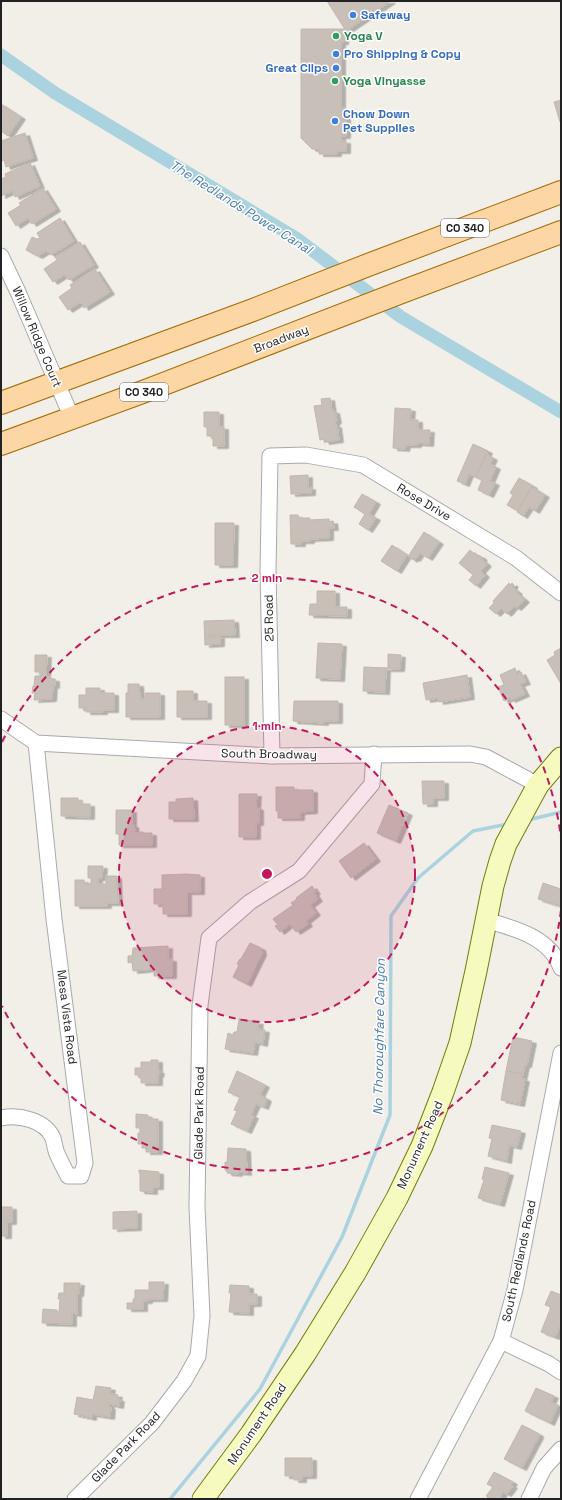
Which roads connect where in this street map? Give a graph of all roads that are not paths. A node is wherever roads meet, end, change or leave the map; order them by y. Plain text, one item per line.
1 (561, 192) edge
2 (561, 231) edge
3 (561, 236) edge
4 (535, 242) junction
5 (1, 256) edge
6 (57, 383) junction
7 (1, 403) edge
8 (72, 418) junction
9 (1, 444) edge
10 (270, 456) joint
11 (561, 593) edge
12 (1, 719) edge
13 (36, 743) junction
14 (374, 754) junction
15 (272, 756) junction
16 (561, 758) edge
17 (538, 785) junction
18 (485, 920) junction
19 (561, 968) edge
20 (561, 1053) edge
21 (1, 1118) edge
22 (501, 1341) junction
23 (561, 1372) edge
24 (561, 1449) edge
25 (75, 1499) edge
26 (203, 1499) edge
27 (418, 1499) edge
28 (529, 1499) edge

1 - 6 main road, CO 340
2 - 4 main road
3 - 4 main road
4 - 8 main road, Broadway / CO 340
5 - 6 street, Willow Ridge Court
6 - 7 main road, CO 340
6 - 8 street, Willow Ridge Court
8 - 9 main road, Broadway / CO 340
10 - 11 street, Rose Drive
10 - 15 street, 25 Road
12 - 13 street
13 - 15 street, South Broadway
13 - 21 street, Mesa Vista Road
14 - 15 street, South Broadway
14 - 17 street, South Broadway
14 - 25 street, Glade Park Road
16 - 17 main road, Monument Road
17 - 18 main road, Monument Road
18 - 19 street
18 - 26 main road, Monument Road
20 - 22 street, South Redlands Road
22 - 23 street
22 - 27 street, South Redlands Road
24 - 28 street

